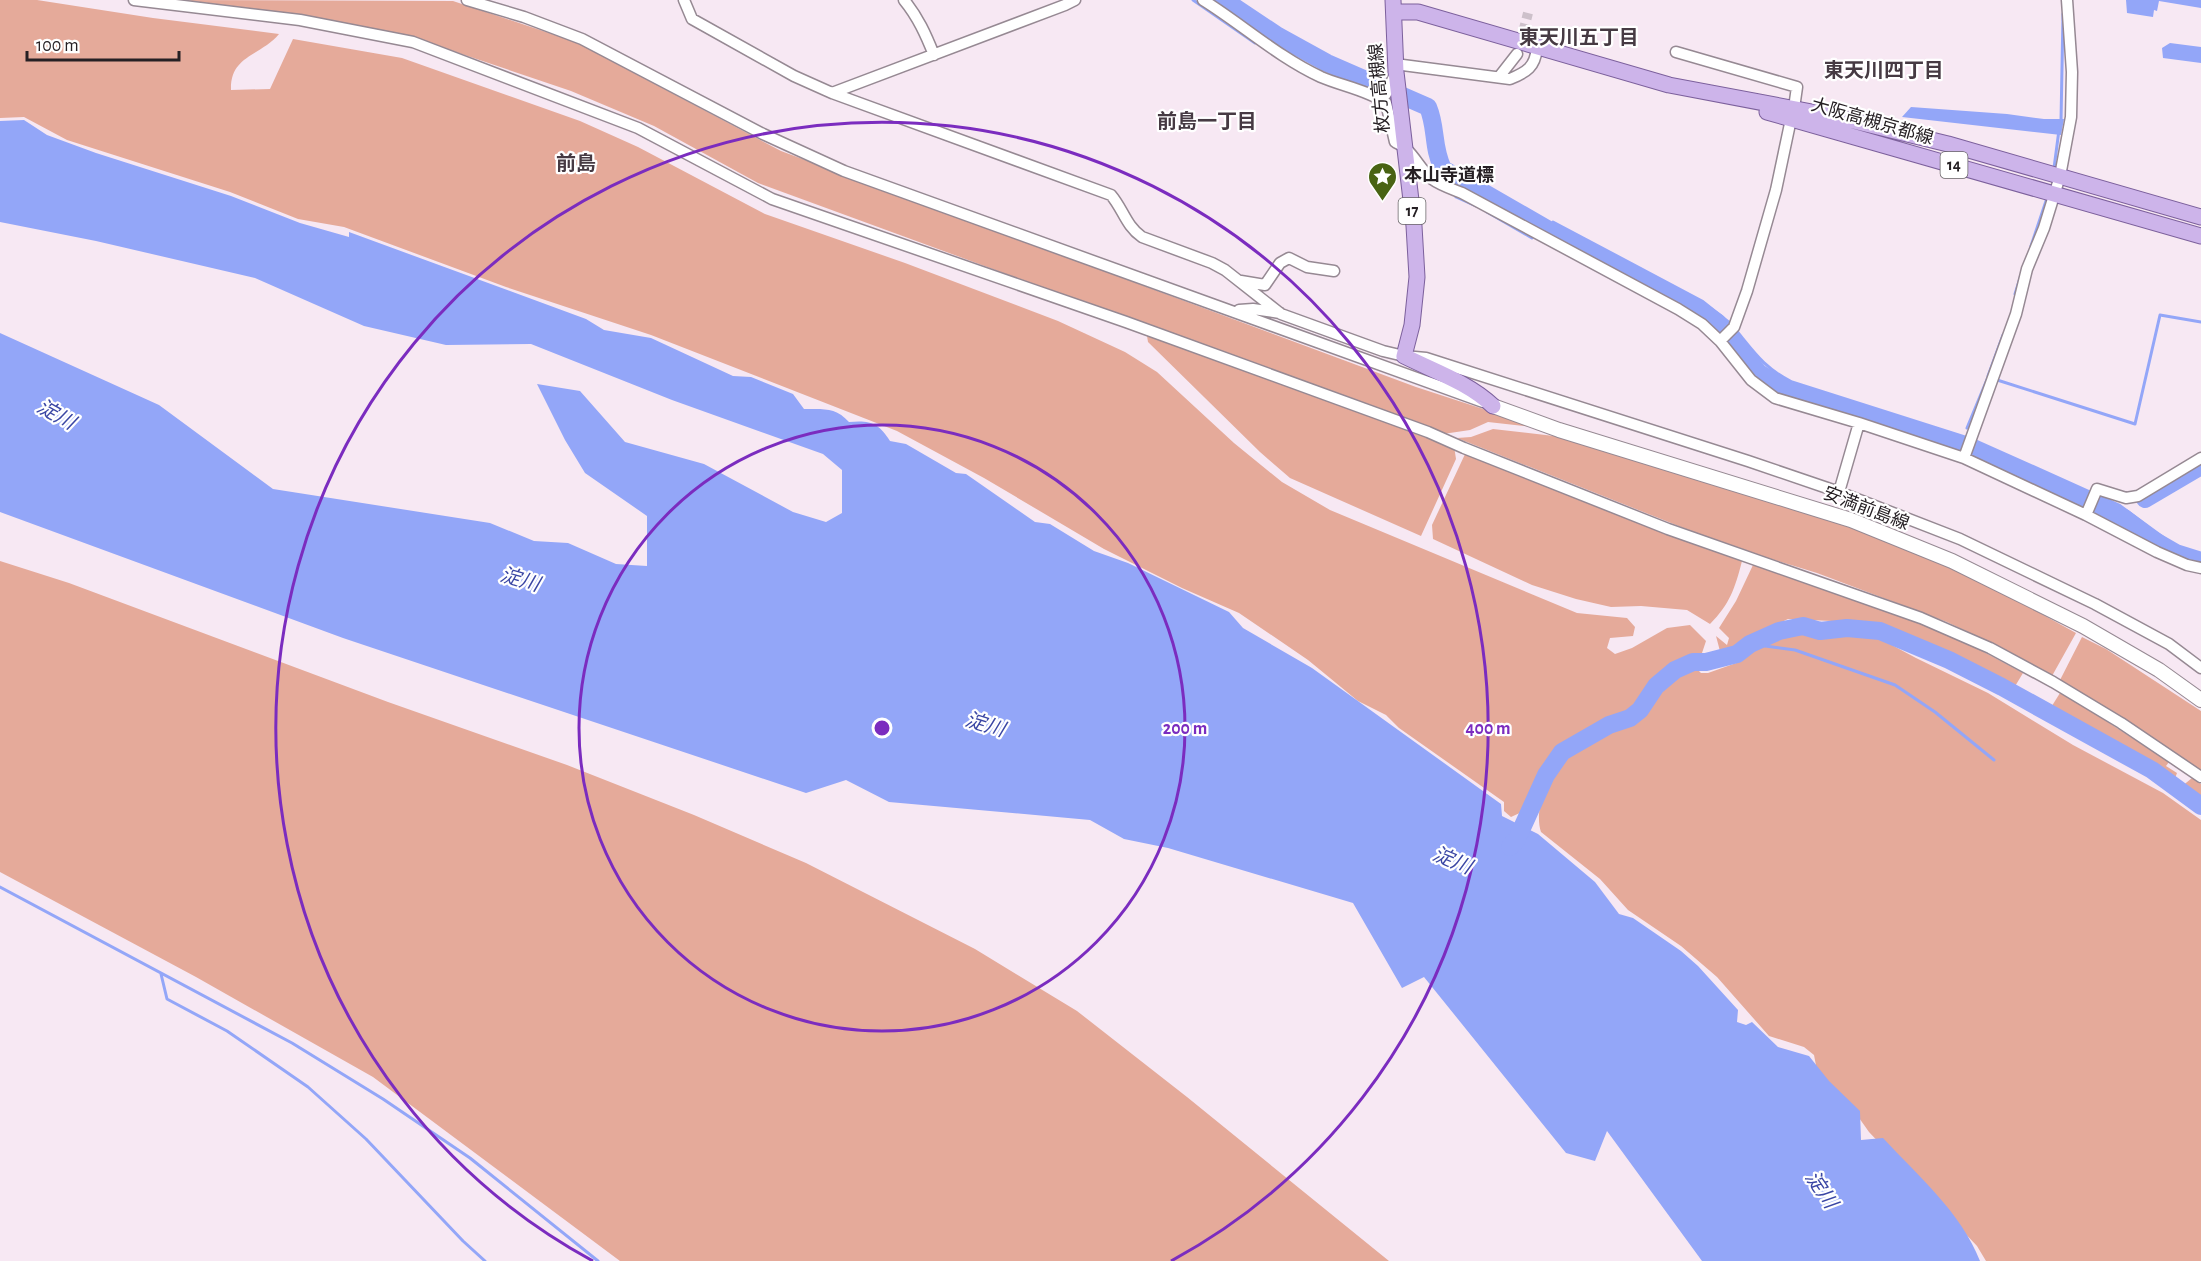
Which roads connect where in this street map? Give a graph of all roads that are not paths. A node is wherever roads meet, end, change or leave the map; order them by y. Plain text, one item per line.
1 (134, 0) edge
2 (467, 0) edge
3 (684, 0) edge
4 (904, 0) edge
5 (1075, 0) edge
6 (1203, 0) edge
7 (2067, 0) edge
8 (1393, 6) edge
9 (1537, 48) junction
10 (1676, 52) dead end
11 (1517, 54) tunnel mouth
12 (934, 55) junction
13 (1395, 68) junction
14 (1499, 77) junction
15 (832, 93) junction
16 (1381, 99) junction
17 (1793, 114) junction
18 (1404, 146) junction
19 (2060, 176) junction
20 (2055, 194) junction
21 (2201, 217) edge
22 (2201, 236) edge
23 (1334, 271) dead end
24 (1238, 280) junction
25 (1232, 311) junction
26 (1281, 314) junction
27 (1720, 340) junction
28 (1404, 356) junction
29 (1493, 406) junction
30 (1859, 423) junction
31 (1964, 458) junction
32 (2201, 458) edge
33 (1839, 492) junction
34 (2087, 513) junction
35 (2201, 568) edge
36 (2201, 668) edge
37 (2201, 700) edge
38 (2201, 777) edge

1 - 38 street
2 - 25 street
3 - 15 street
4 - 12 street
5 - 12 street
6 - 16 street
7 - 19 street
8 - 9 main road, 大阪高槻京都線 / 14
8 - 13 main road, 枚方高槻線 / 17
9 - 14 street
9 - 17 main road, 大阪高槻京都線 / 14
10 - 17 street
11 - 14 street
12 - 15 street
13 - 14 street
13 - 16 street
13 - 18 main road, 枚方高槻線 / 17
15 - 24 street
16 - 18 street
17 - 19 main road, 大阪高槻京都線 / 14
17 - 20 main road, 大阪高槻京都線 / 14
17 - 27 street
18 - 27 street
18 - 28 main road, 枚方高槻線 / 17
19 - 20 street
19 - 21 main road, 大阪高槻京都線 / 14
20 - 22 main road, 大阪高槻京都線 / 14
20 - 31 street
23 - 24 street
24 - 26 street
25 - 26 street
25 - 29 street
26 - 28 street
27 - 30 street
28 - 29 main road
28 - 33 street
29 - 37 main road, 安満前島線
30 - 31 street
30 - 33 street
31 - 34 street
32 - 34 street
33 - 36 street
34 - 35 street

